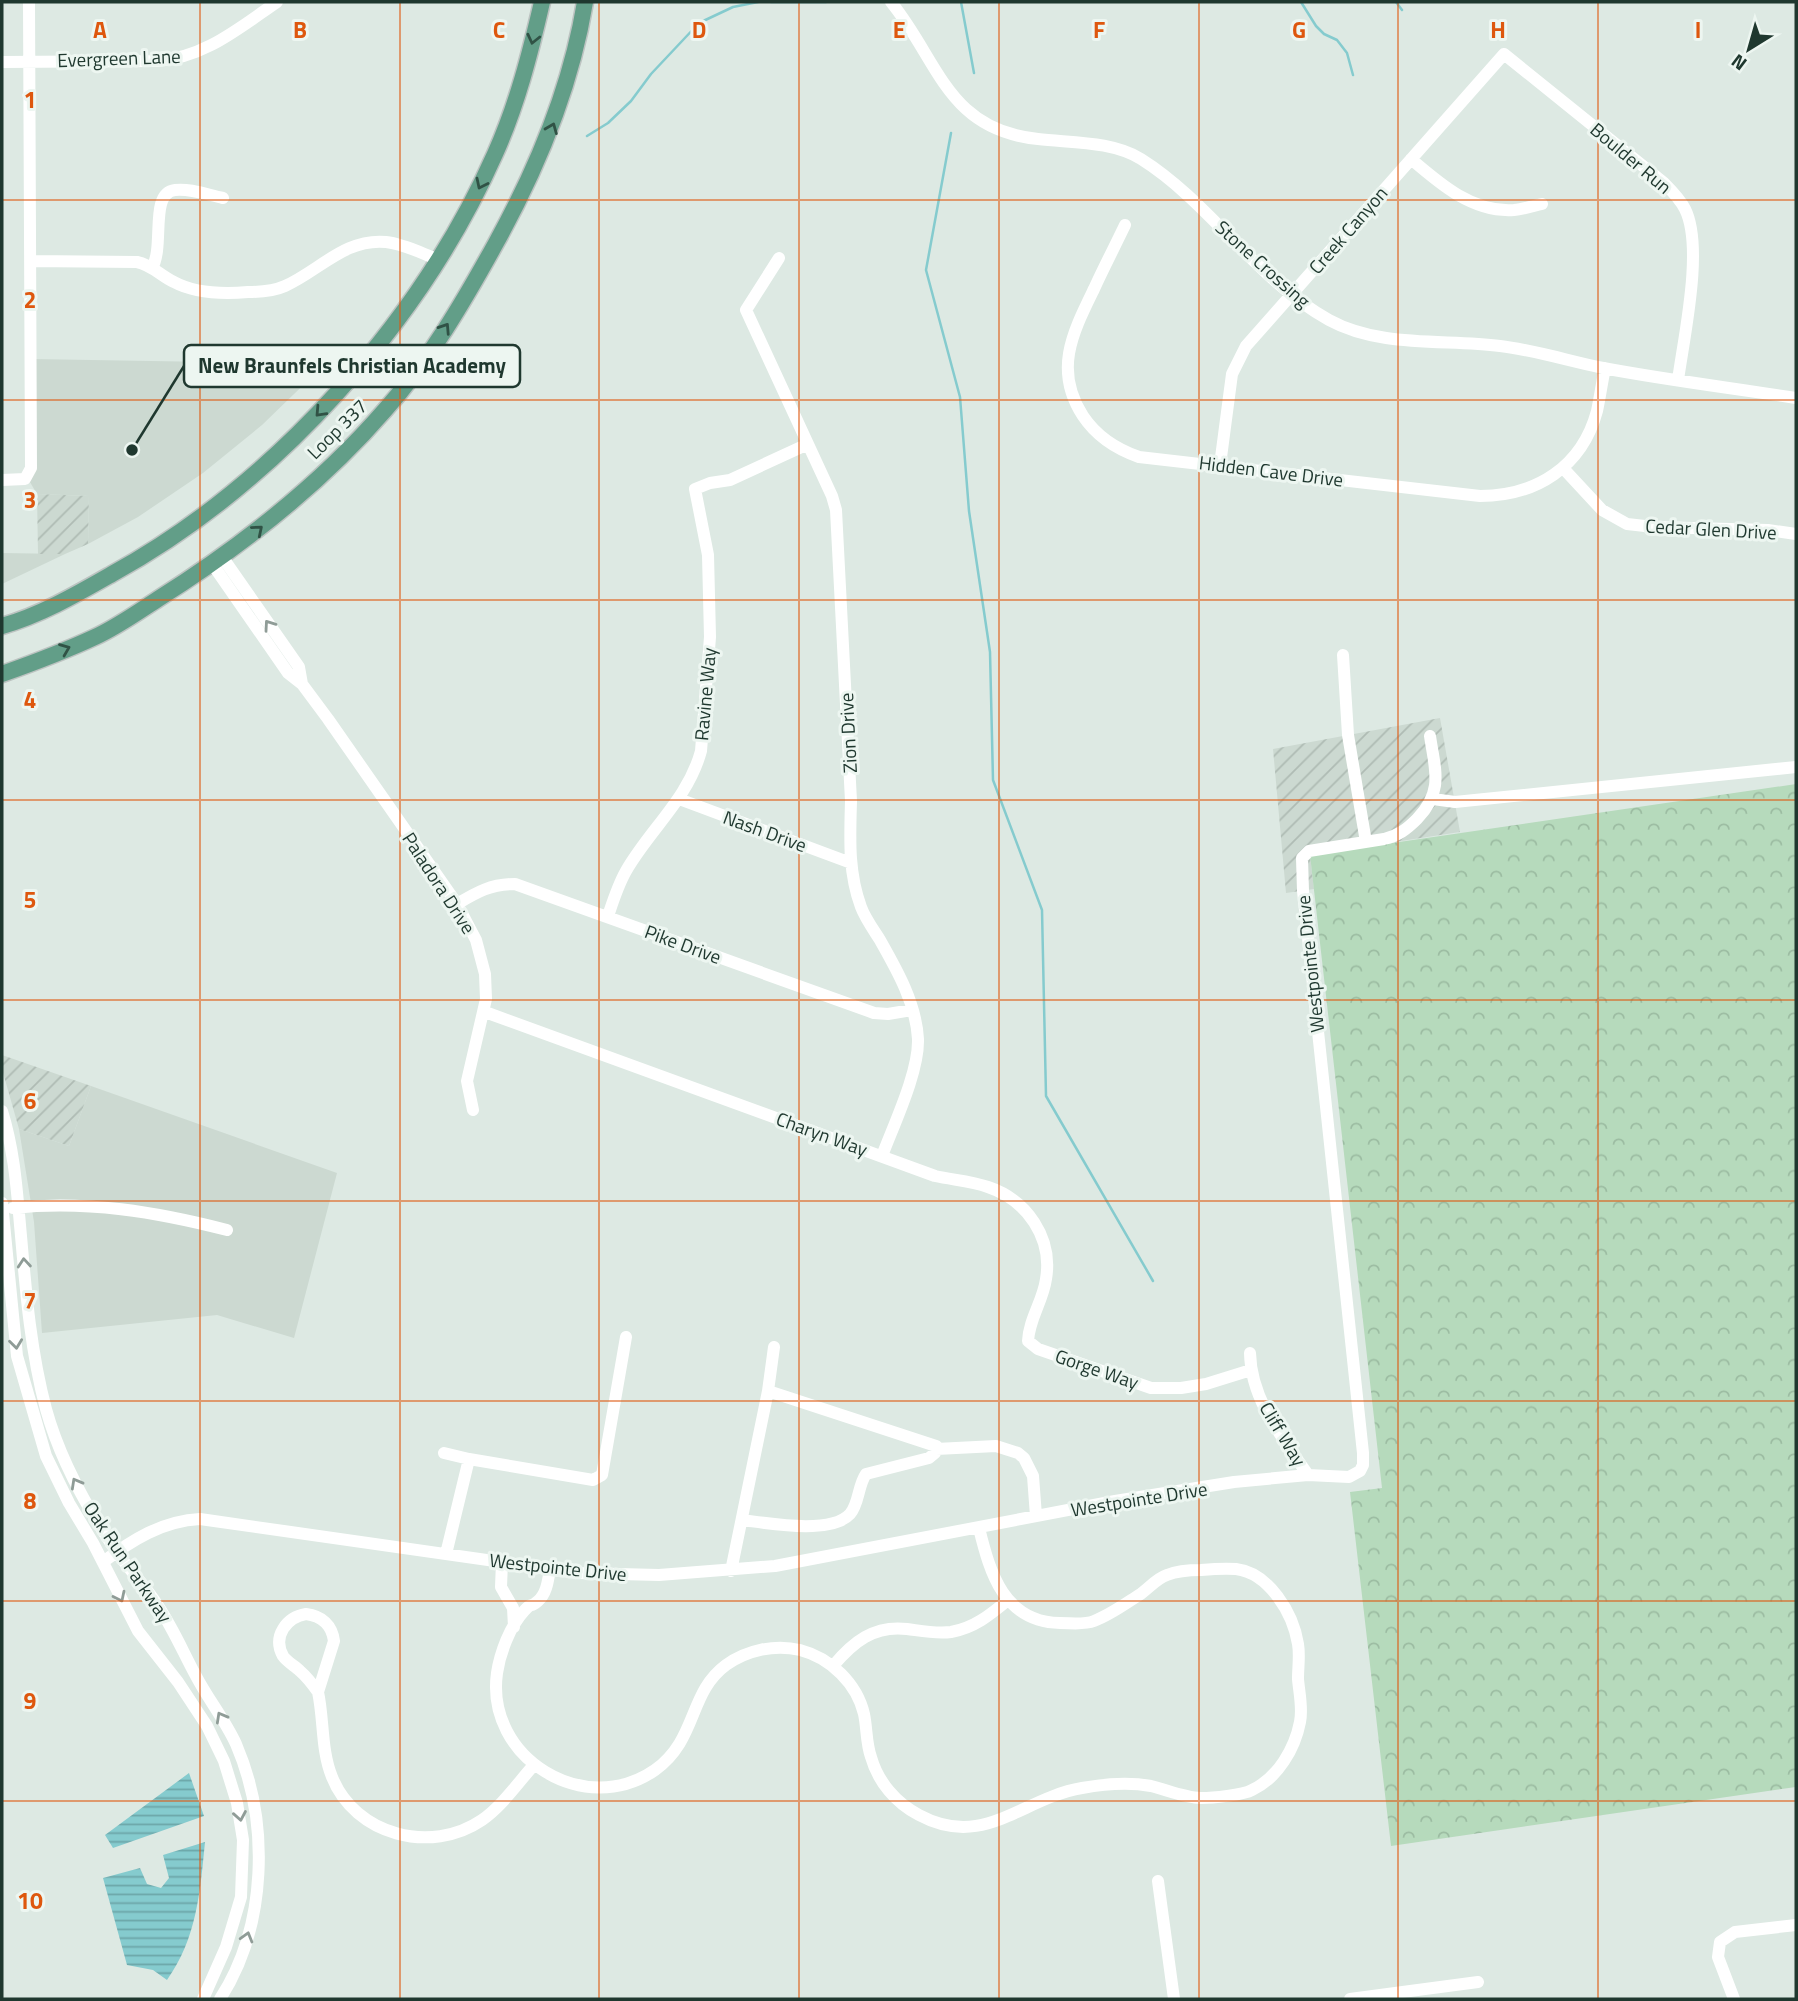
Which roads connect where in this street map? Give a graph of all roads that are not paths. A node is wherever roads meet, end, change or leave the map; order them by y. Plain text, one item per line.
1 (29, 2) edge
2 (277, 2) edge
3 (542, 2) edge
4 (585, 2) edge
5 (891, 2) edge
6 (1504, 54) joint
7 (29, 61) junction
8 (2, 62) edge
9 (1411, 159) junction
10 (223, 198) dead end
11 (1542, 204) dead end
12 (1125, 225) dead end
13 (779, 258) dead end
14 (437, 259) junction
15 (30, 261) junction
16 (152, 268) junction
17 (1291, 295) junction
18 (1605, 368) junction
19 (1678, 380) junction
20 (1796, 398) edge
21 (808, 444) junction
22 (1220, 465) junction
23 (1563, 468) junction
24 (253, 476) junction
25 (2, 480) edge
26 (1796, 534) edge
27 (218, 561) junction
28 (2, 626) edge
29 (2, 637) edge
30 (1343, 655) dead end
31 (2, 674) edge
32 (1430, 736) dead end
33 (1796, 767) edge
34 (679, 799) junction
35 (1433, 799) junction
36 (1366, 842) junction
37 (851, 863) junction
38 (457, 904) junction
39 (608, 916) junction
40 (912, 1010) junction
41 (485, 1012) junction
42 (472, 1110) dead end
43 (2, 1111) edge
44 (882, 1156) junction
45 (2, 1203) edge
46 (19, 1207) junction
47 (2, 1209) edge
48 (227, 1230) dead end
49 (625, 1337) dead end
50 (1028, 1341) joint
51 (774, 1347) dead end
52 (1250, 1353) dead end
53 (1251, 1370) junction
54 (768, 1391) junction
55 (936, 1449) junction
56 (444, 1453) dead end
57 (469, 1459) junction
58 (1308, 1475) junction
59 (1036, 1516) junction
60 (742, 1520) junction
61 (979, 1528) junction
62 (117, 1552) junction
63 (446, 1554) junction
64 (103, 1562) junction
65 (502, 1562) junction
66 (550, 1569) junction
67 (731, 1571) junction
68 (1007, 1600) junction
69 (511, 1603) junction
70 (530, 1606) junction
71 (514, 1627) junction
72 (833, 1666) junction
73 (318, 1692) junction
74 (533, 1766) junction
75 (1158, 1881) dead end
76 (1796, 1925) edge
77 (1478, 1982) dead end
78 (203, 1999) edge
79 (220, 1999) edge
80 (1174, 1999) edge
81 (1350, 1999) edge
82 (1734, 1999) edge

1 - 7 street
2 - 7 street, Evergreen Lane
3 -> 14 main road, Loop 337
27 -> 4 main road, Loop 337
5 - 17 street, Stone Crossing
6 - 9 street, Creek Canyon
6 - 19 street, Boulder Run
7 - 8 street, Evergreen Lane
7 - 15 street
9 - 11 street
9 - 17 street, Creek Canyon
10 - 16 street
12 - 22 street, Hidden Cave Drive
13 - 21 street, Zion Drive
14 - 16 street
14 -> 24 main road, Loop 337
15 - 16 street
15 - 25 street
17 - 18 street, Stone Crossing
17 - 22 street, Creek Canyon
18 - 19 street, Stone Crossing
18 - 23 street, Hidden Cave Drive
19 - 20 street, Stone Crossing
21 - 34 street, Ravine Way
21 - 37 street, Zion Drive
22 - 23 street, Hidden Cave Drive
23 - 26 street, Cedar Glen Drive
24 - 28 main road, Loop 337
24 - 29 main road
31 -> 27 main road, Loop 337
27 - 38 street, Paladora Drive
30 - 36 street
32 - 35 street
33 - 35 street
34 - 37 street, Nash Drive
34 - 39 street, Ravine Way
35 - 36 street, Westpointe Drive
36 - 58 street, Westpointe Drive
37 - 40 street, Zion Drive
38 - 39 street, Pike Drive
38 - 41 street, Paladora Drive
39 - 40 street, Pike Drive
40 - 44 street, Zion Drive
41 - 42 street, Paladora Drive
41 - 44 street, Charyn Way
43 - 46 street, Oak Run Parkway
44 - 50 street, Charyn Way
45 - 47 street, Oak Run Parkway
46 - 47 street
46 - 48 street
62 -> 46 street, Oak Run Parkway
47 -> 64 street, Oak Run Parkway
49 - 57 street
50 - 53 street, Gorge Way
51 - 54 street
52 - 53 street, Cliff Way
53 - 58 street, Cliff Way
54 - 55 street
54 - 60 street
55 - 59 street
55 - 60 street
56 - 57 street
57 - 63 street
58 - 59 street, Westpointe Drive
59 - 61 street, Westpointe Drive
60 - 67 street
61 - 67 street, Westpointe Drive
61 - 68 street
62 - 63 street, Westpointe Drive
62 - 64 street, Westpointe Drive
79 -> 62 street, Oak Run Parkway
63 - 65 street, Westpointe Drive
64 -> 78 street, Oak Run Parkway
65 - 66 street, Westpointe Drive
65 - 69 street
66 - 67 street, Westpointe Drive
66 - 70 street
68 - 72 street
68 - 72 street
69 - 70 street
69 - 71 street
70 - 71 street
71 - 74 street
72 - 74 street
73 - 73 street
73 - 74 street
75 - 80 street
76 - 82 street
77 - 81 street

